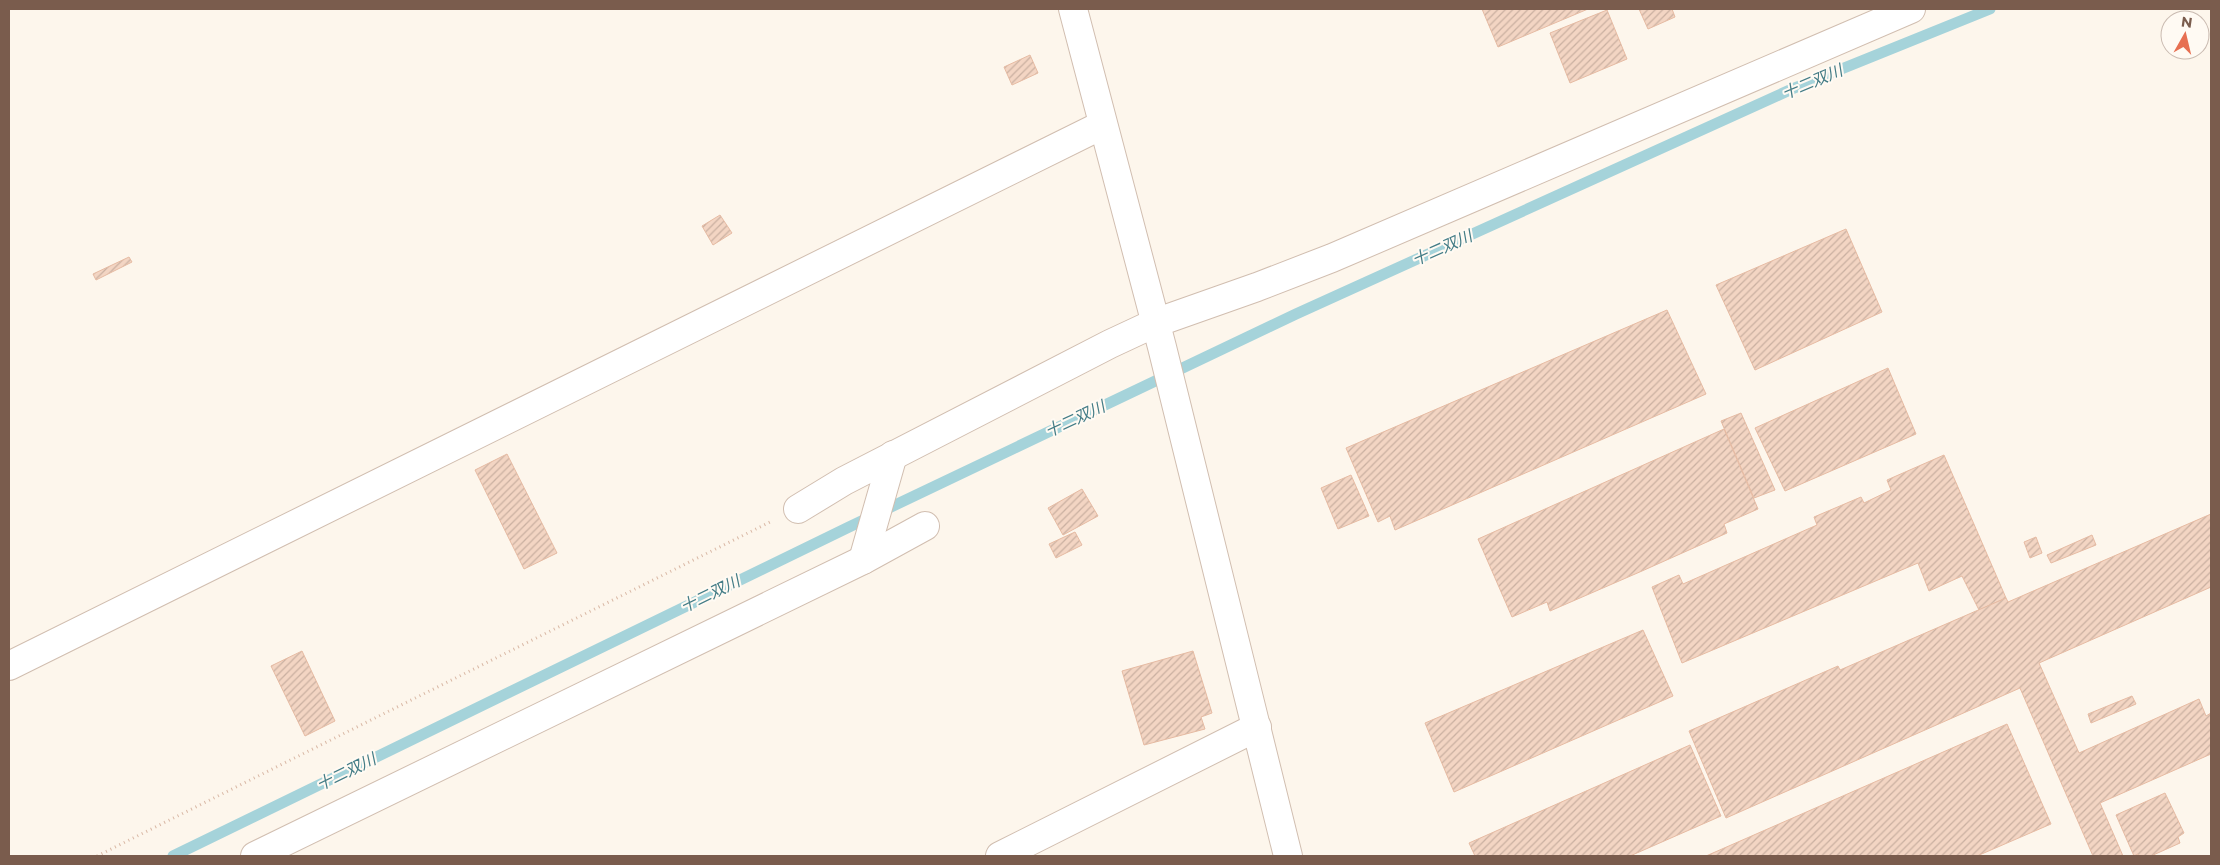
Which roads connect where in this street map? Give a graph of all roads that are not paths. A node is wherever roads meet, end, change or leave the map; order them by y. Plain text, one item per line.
1 (1073, 9) edge
2 (1911, 9) edge
3 (1102, 126) junction
4 (1158, 335) junction
5 (893, 456) junction
6 (798, 509) road end
7 (925, 526) dead end
8 (863, 560) junction
9 (9, 666) edge
10 (1257, 727) junction
11 (255, 856) edge
12 (1000, 856) edge
13 (1288, 856) edge

1 - 3 street
2 - 4 street
3 - 4 street
3 - 9 street
4 - 5 street
4 - 10 street
5 - 6 street
5 - 8 street
7 - 8 street
8 - 11 street
10 - 12 street
10 - 13 street

